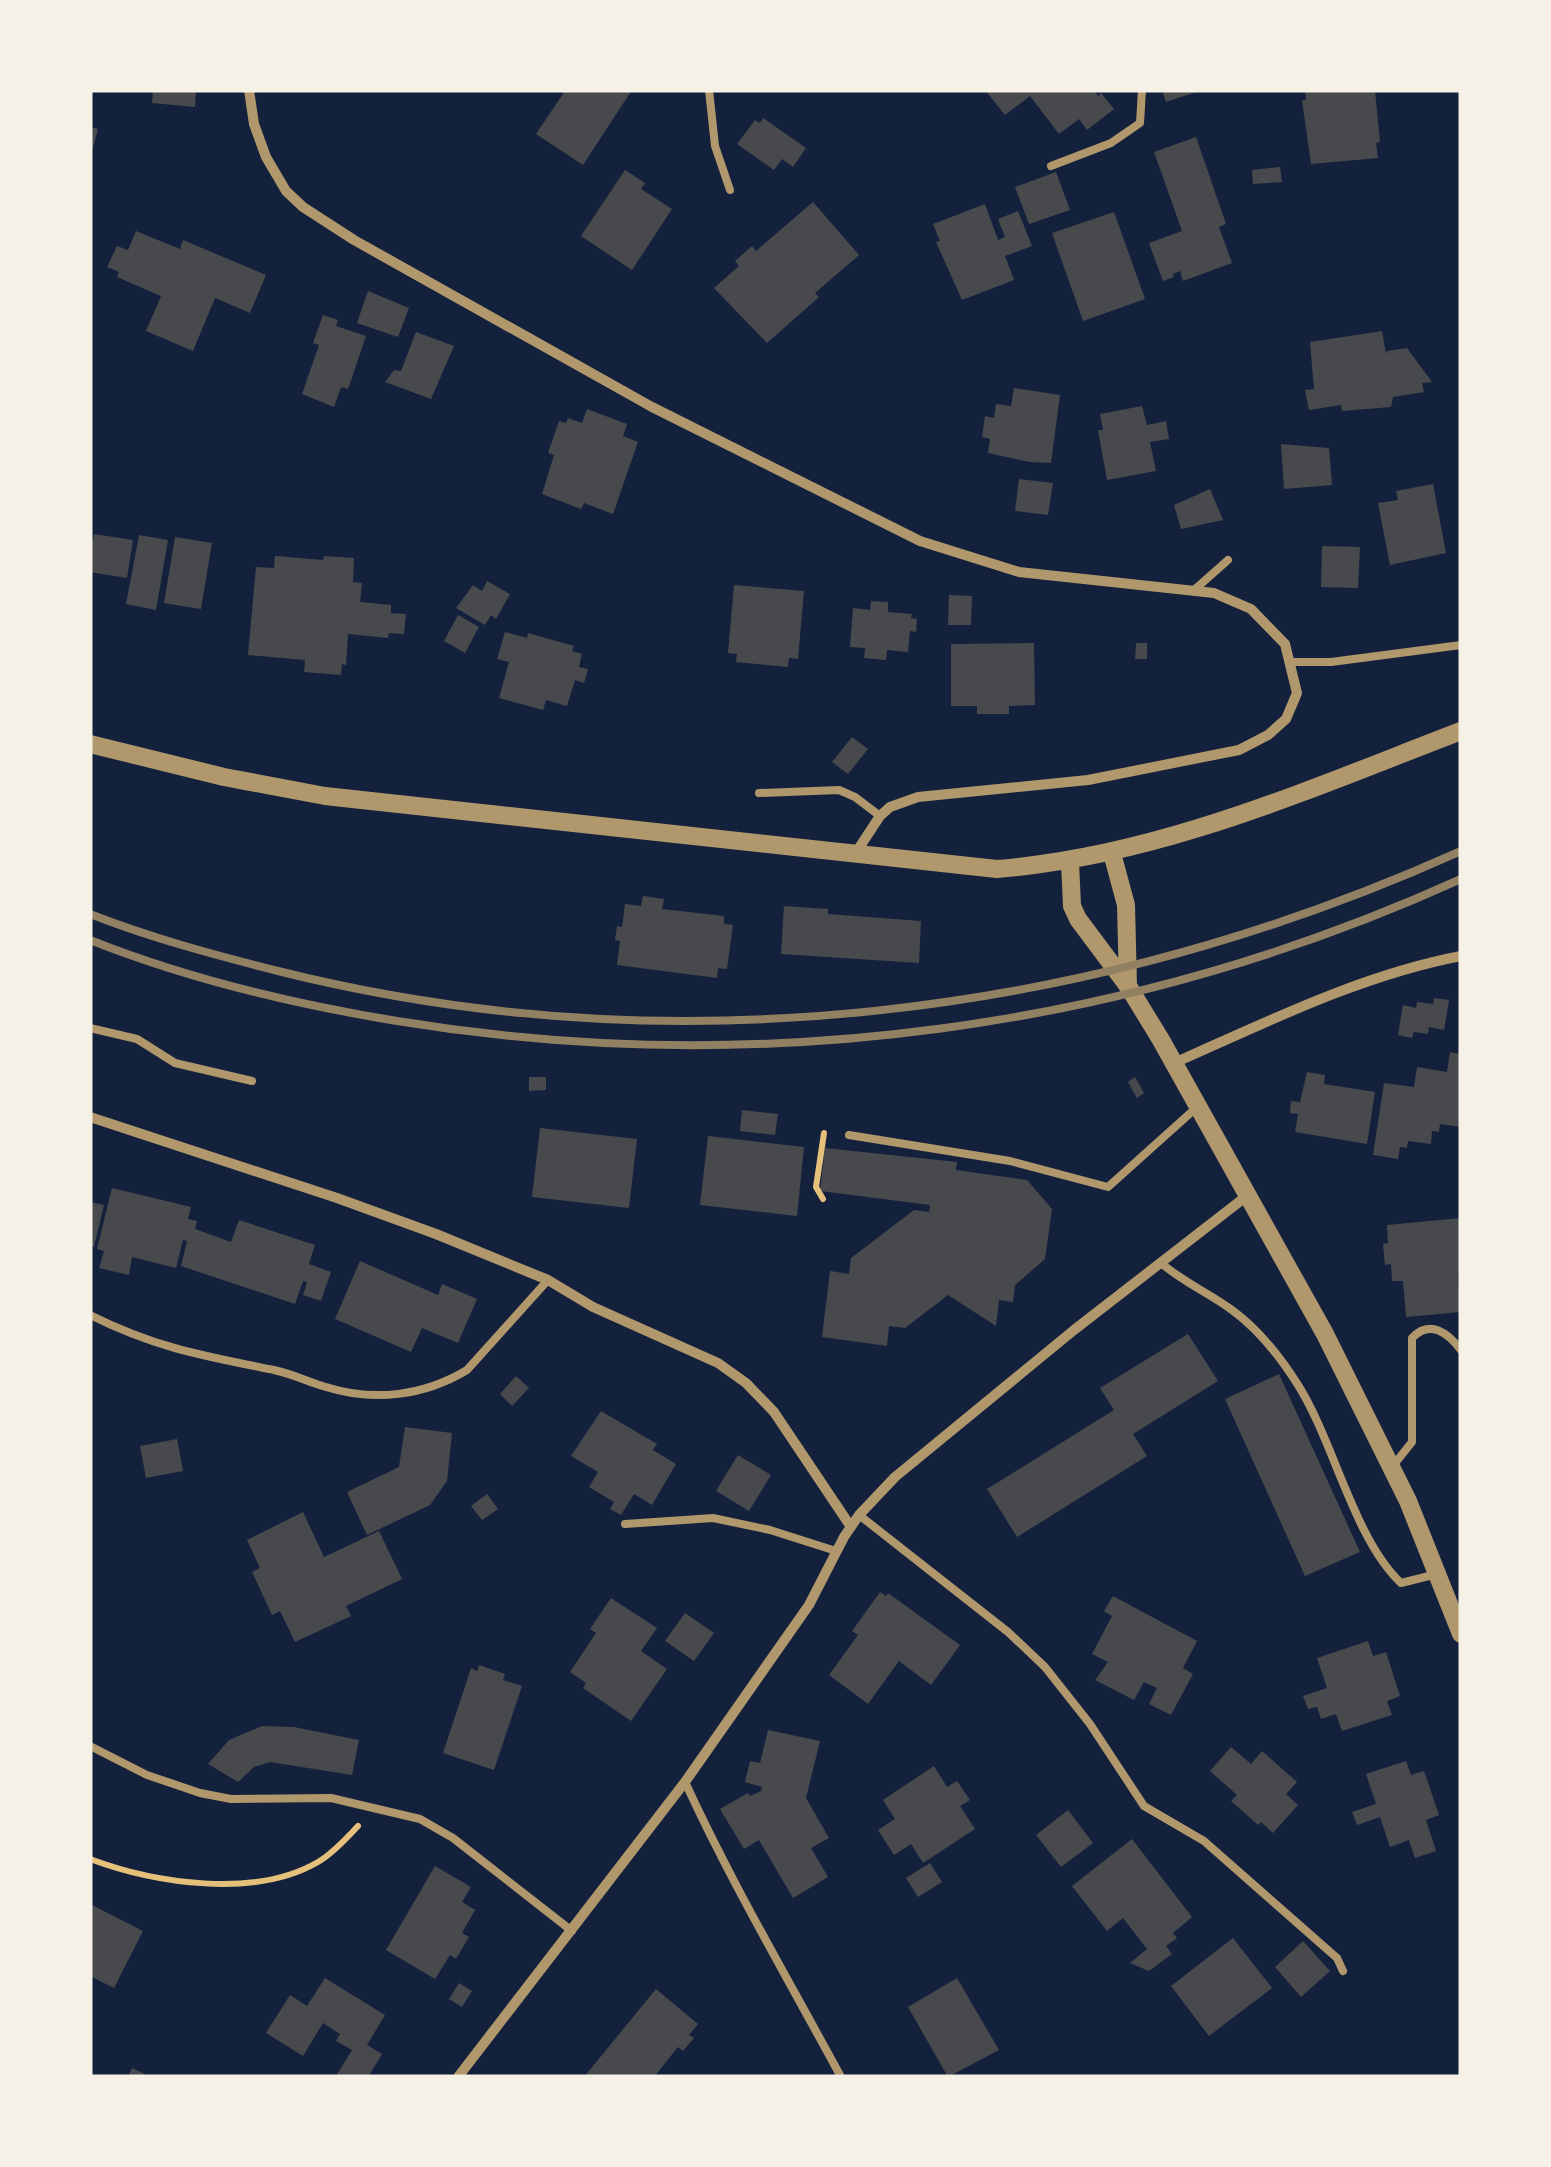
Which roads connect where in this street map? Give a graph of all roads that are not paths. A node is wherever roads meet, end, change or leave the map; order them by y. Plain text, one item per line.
1 (249, 90) edge
2 (709, 90) edge
3 (1142, 90) edge
4 (1052, 166) dead end
5 (730, 190) dead end
6 (1228, 560) dead end
7 (1193, 591) junction
8 (1461, 645) edge
9 (1292, 662) junction
10 (1461, 731) edge
11 (90, 744) edge
12 (759, 793) dead end
13 (880, 816) junction
14 (1112, 853) junction
15 (855, 854) junction
16 (1070, 862) junction
17 (1461, 956) edge
18 (1128, 986) junction
19 (90, 1028) edge
20 (1174, 1062) junction
21 (252, 1081) dead end
22 (1196, 1108) junction
23 (90, 1117) edge
24 (849, 1135) dead end
25 (1248, 1195) junction
26 (1161, 1263) junction
27 (548, 1280) junction
28 (90, 1316) edge
29 (1461, 1350) edge
30 (1392, 1467) junction
31 (859, 1515) junction
32 (625, 1524) dead end
33 (851, 1527) junction
34 (836, 1551) junction
35 (1437, 1574) junction
36 (1461, 1632) edge
37 (90, 1746) edge
38 (684, 1782) junction
39 (572, 1931) junction
40 (1342, 1971) dead end
41 (458, 2077) edge
42 (842, 2077) edge

1 - 7 street
2 - 5 lane
3 - 4 lane
6 - 7 lane
7 - 9 street
8 - 9 lane
9 - 13 street
10 - 14 street
11 - 15 street
12 - 13 lane
13 - 15 street
14 - 16 street
14 - 18 street
15 - 16 street
16 - 18 street
17 - 20 street
18 - 20 street
19 - 21 lane
20 - 22 street
22 - 24 lane
22 - 25 street
23 - 27 street
25 - 26 street
25 - 30 street
26 - 31 street
26 - 35 lane
27 - 28 lane
27 - 33 street
29 - 30 lane
30 - 35 street
31 - 33 street
31 - 40 lane
32 - 34 lane
33 - 34 street
34 - 38 street
35 - 36 street
37 - 39 lane
38 - 39 street
38 - 42 lane
39 - 41 street

